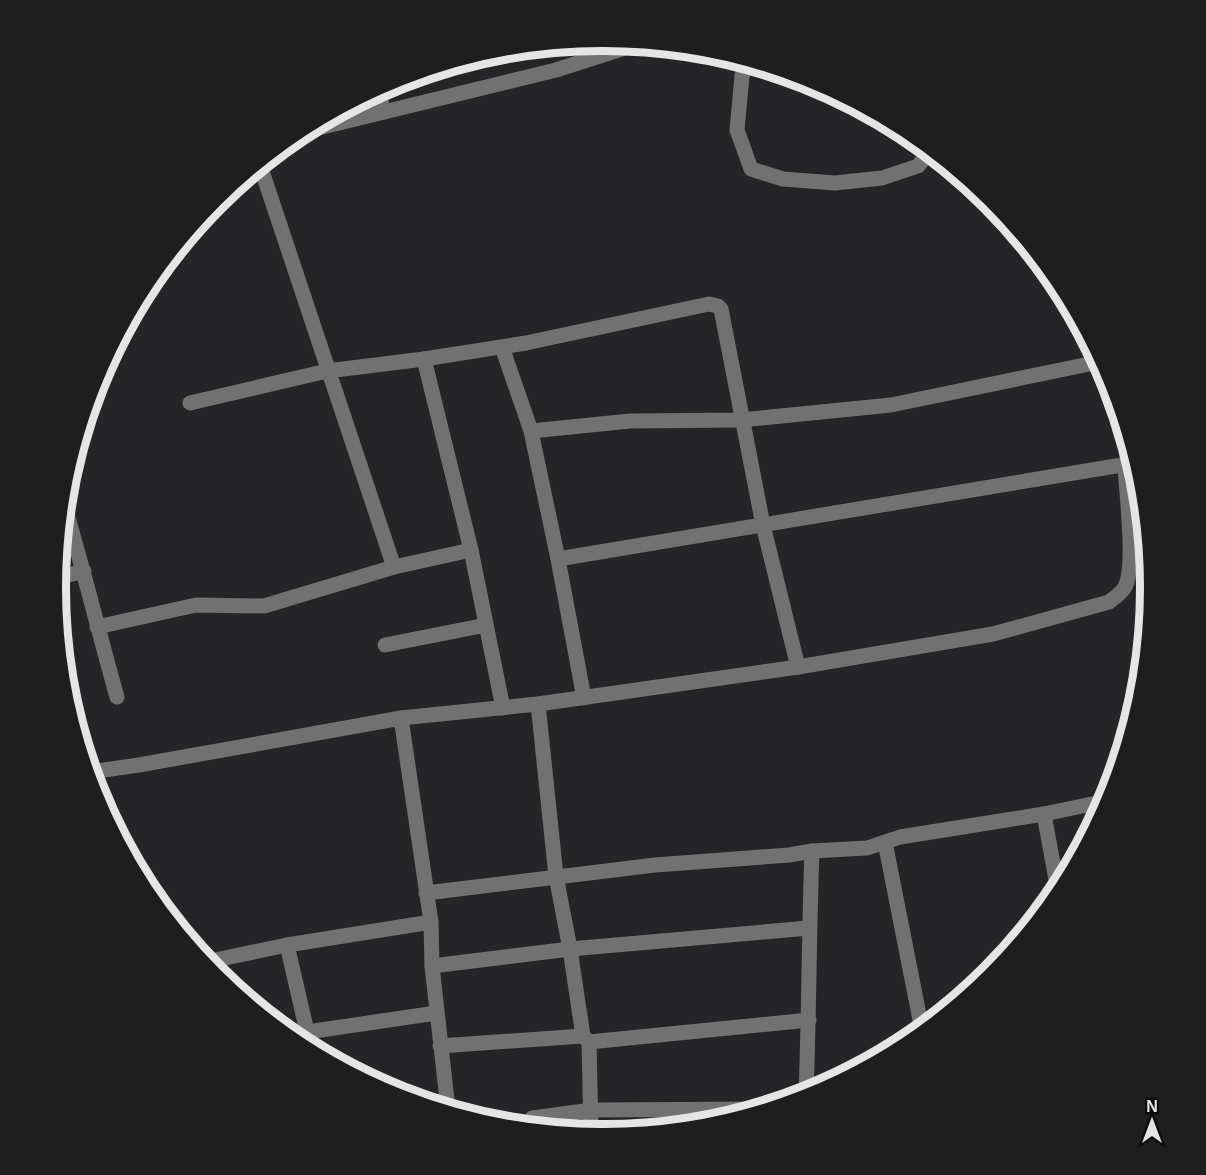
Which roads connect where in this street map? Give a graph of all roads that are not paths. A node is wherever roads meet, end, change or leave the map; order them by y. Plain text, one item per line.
1 (614, 51) edge
2 (745, 70) edge
3 (380, 100) edge
4 (384, 112) junction
5 (332, 125) edge
6 (924, 158) edge
7 (263, 173) edge
8 (502, 347) junction
9 (424, 359) junction
10 (1091, 364) edge
11 (327, 371) junction
12 (190, 403) dead end
13 (741, 420) junction
14 (531, 431) junction
15 (1125, 465) edge
16 (1129, 485) edge
17 (70, 525) edge
18 (763, 525) junction
19 (471, 550) junction
20 (558, 559) junction
21 (394, 567) junction
22 (84, 571) junction
23 (67, 575) edge
24 (486, 625) junction
25 (97, 627) junction
26 (385, 645) dead end
27 (798, 667) junction
28 (117, 697) dead end
29 (584, 698) junction
30 (537, 704) junction
31 (503, 708) junction
32 (400, 718) junction
33 (99, 771) edge
34 (1094, 803) edge
35 (1044, 814) junction
36 (885, 842) junction
37 (812, 851) junction
38 (556, 876) junction
39 (1055, 876) edge
40 (426, 892) junction
41 (431, 922) junction
42 (809, 928) junction
43 (287, 945) junction
44 (570, 949) junction
45 (217, 960) edge
46 (432, 966) junction
47 (436, 1013) junction
48 (809, 1020) junction
49 (920, 1020) edge
50 (307, 1032) junction
51 (308, 1036) edge
52 (586, 1039) junction
53 (440, 1046) junction
54 (806, 1084) edge
55 (447, 1101) edge
56 (592, 1110) junction
57 (710, 1113) edge
58 (532, 1118) dead end
59 (591, 1124) edge

1 - 4 street
2 - 6 street
3 - 4 street
4 - 5 street
7 - 11 street
8 - 9 street
8 - 13 street
8 - 14 street
9 - 11 street
9 - 19 street
10 - 13 street
11 - 12 street
11 - 21 street
13 - 14 street
13 - 18 street
14 - 20 street
15 - 18 street
16 - 27 street
17 - 22 street
18 - 20 street
18 - 27 street
19 - 21 street
19 - 24 street
20 - 29 street
21 - 25 street
22 - 23 street
22 - 25 street
24 - 26 street
24 - 31 street
25 - 28 street
27 - 29 street
29 - 30 street
30 - 31 street
30 - 38 street
31 - 32 street
32 - 33 street
32 - 40 street
34 - 35 street
35 - 36 street
35 - 39 street
36 - 37 street
36 - 49 street
37 - 38 street
37 - 42 street
38 - 40 street
38 - 44 street
40 - 41 street
41 - 43 street
41 - 46 street
42 - 44 street
42 - 48 street
43 - 45 street
43 - 50 street
44 - 46 street
44 - 52 street
46 - 47 street
47 - 50 street
47 - 53 street
48 - 52 street
48 - 54 street
50 - 51 street
52 - 53 street
52 - 56 street
53 - 55 street
56 - 57 street
56 - 58 street
56 - 59 street

